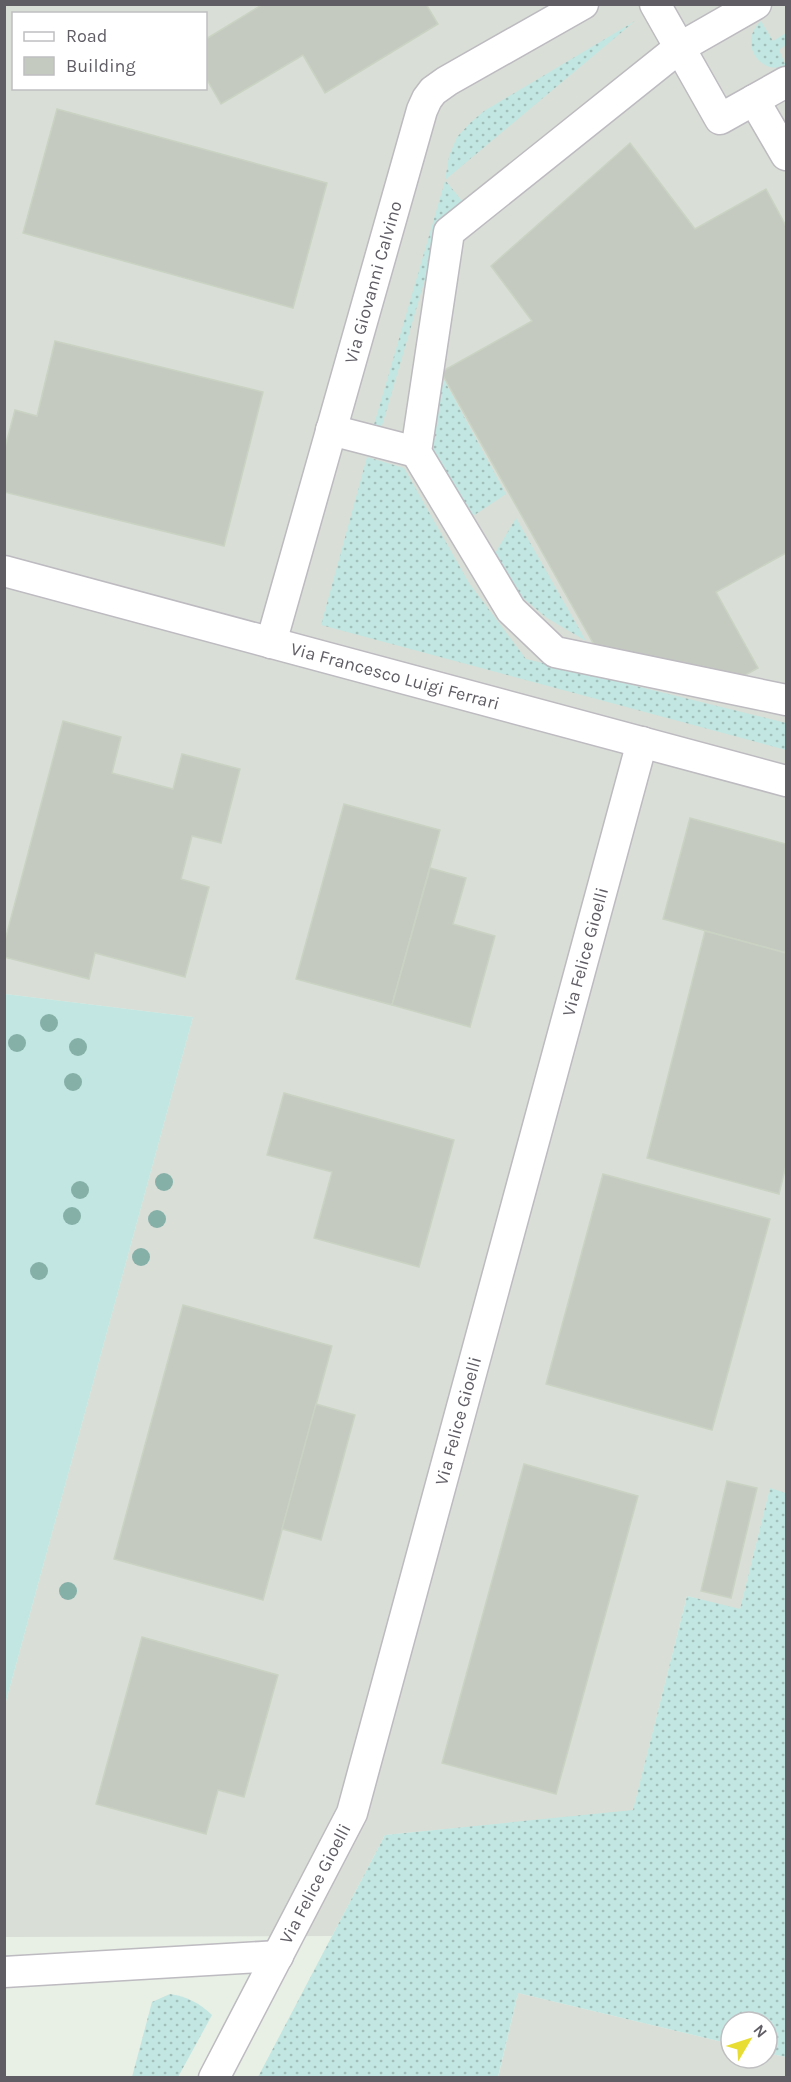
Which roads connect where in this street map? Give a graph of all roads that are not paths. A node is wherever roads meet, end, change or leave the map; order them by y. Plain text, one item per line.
1 (583, 4) edge
2 (655, 4) edge
3 (756, 4) edge
4 (680, 48) junction
5 (786, 82) edge
6 (754, 100) junction
7 (786, 155) edge
8 (331, 430) junction
9 (416, 452) junction
10 (4, 572) edge
11 (271, 643) junction
12 (786, 700) edge
13 (642, 742) junction
14 (786, 781) edge
15 (278, 1956) junction
16 (4, 1972) edge
17 (214, 2078) edge

1 - 8 street, Via Giovanni Calvino
2 - 4 street
3 - 4 street
4 - 6 street
4 - 9 street
5 - 6 street
6 - 7 street
8 - 9 street
8 - 11 street, Via Giovanni Calvino
9 - 12 street
10 - 11 street, Via Francesco Luigi Ferrari
11 - 13 street, Via Francesco Luigi Ferrari
13 - 14 street, Via Francesco Luigi Ferrari
13 - 15 street, Via Felice Gioelli
15 - 16 street
15 - 17 street, Via Felice Gioelli

